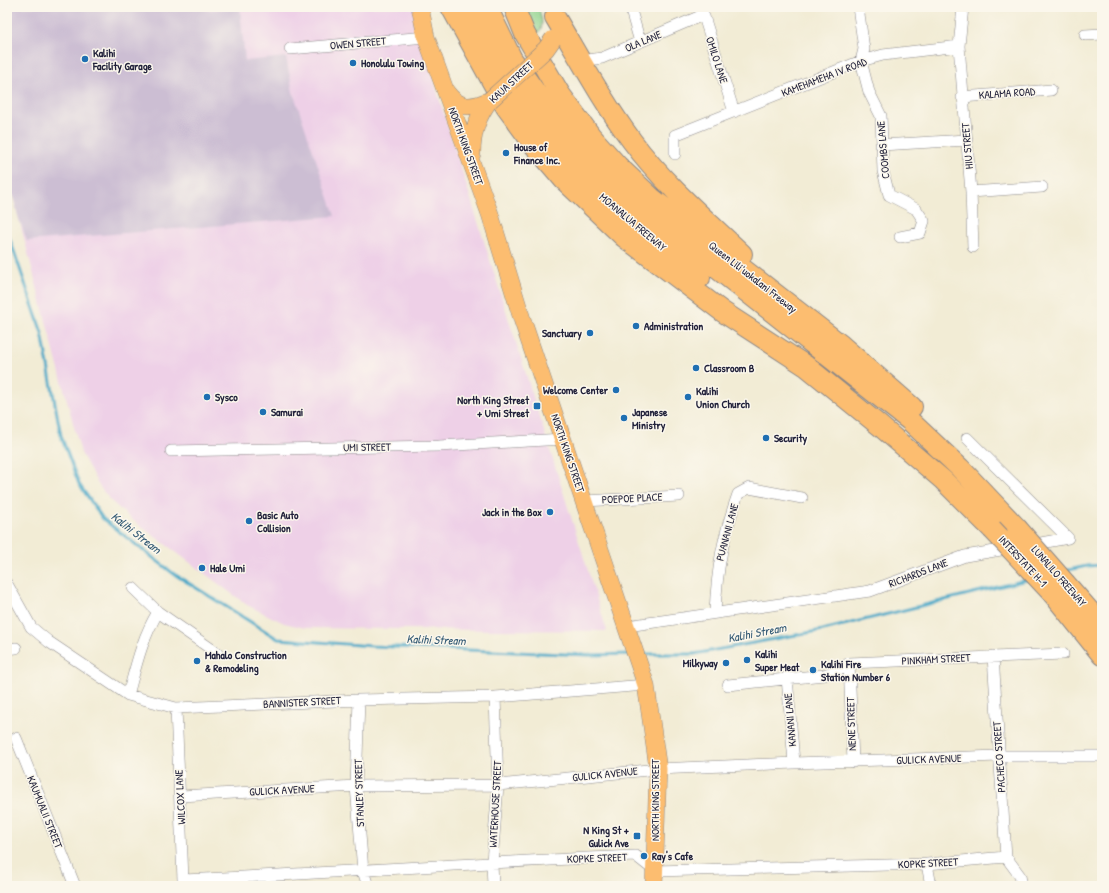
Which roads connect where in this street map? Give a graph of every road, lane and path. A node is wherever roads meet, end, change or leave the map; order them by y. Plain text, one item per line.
1 (420, 7) edge
2 (451, 7) edge
3 (468, 7) edge
4 (487, 7) edge
5 (514, 7) edge
6 (630, 7) edge
7 (858, 7) edge
8 (963, 7) edge
9 (702, 11) edge
10 (553, 12) edge
11 (1102, 34) edge
12 (1085, 35) dead end
13 (426, 37) junction
14 (640, 42) junction
15 (959, 46) junction
16 (290, 49) dead end
17 (861, 61) junction
18 (581, 62) junction
19 (1051, 90) dead end
20 (446, 92) junction
21 (962, 96) junction
22 (490, 100) junction
23 (734, 112) junction
24 (967, 140) junction
25 (881, 145) junction
26 (675, 154) dead end
27 (472, 162) junction
28 (1042, 187) dead end
29 (971, 192) junction
30 (900, 237) dead end
31 (973, 247) dead end
32 (840, 345) junction
33 (806, 366) junction
34 (966, 438) dead end
35 (563, 439) junction
36 (171, 451) dead end
37 (679, 496) dead end
38 (802, 498) dead end
39 (584, 501) junction
40 (1017, 528) junction
41 (7, 584) edge
42 (133, 588) dead end
43 (1059, 589) junction
44 (158, 612) junction
45 (715, 613) junction
46 (1102, 625) edge
47 (628, 631) junction
48 (217, 654) dead end
49 (1063, 654) dead end
50 (1102, 655) edge
51 (993, 656) junction
52 (849, 663) junction
53 (787, 677) junction
54 (644, 678) junction
55 (728, 685) dead end
56 (128, 695) junction
57 (495, 697) junction
58 (358, 700) junction
59 (176, 708) junction
60 (16, 738) dead end
61 (999, 756) junction
62 (1102, 756) edge
63 (853, 762) junction
64 (794, 763) junction
65 (658, 769) junction
66 (498, 785) junction
67 (356, 786) junction
68 (181, 796) junction
69 (1006, 858) junction
70 (492, 862) junction
71 (927, 864) junction
72 (363, 871) junction
73 (654, 879) edge
74 (184, 883) edge
75 (75, 886) edge
76 (368, 886) edge
77 (493, 886) edge
78 (931, 886) edge
79 (1022, 886) edge

1 - 13 main road, NORTH KING STREET
2 - 33 highway
3 - 33 highway, MOANALUA FREEWAY
4 - 40 highway
5 - 32 highway, Queen Liliʻuokalani Freeway
6 - 14 street
7 - 17 street, COOMBS LANE
8 - 15 street
9 - 14 street, OLA LANE
9 - 23 street, OMILO LANE
10 - 18 highway
10 - 22 main road, KAUA STREET, bridge
11 - 12 street
13 - 16 street, OWEN STREET
13 - 20 main road, NORTH KING STREET
14 - 18 street, OLA LANE
15 - 17 street, KAMEHAMEHA IV ROAD
15 - 21 street, HIU STREET
17 - 23 street, KAMEHAMEHA IV ROAD
17 - 25 street, COOMBS LANE
18 - 32 highway
19 - 21 street, KALAMA ROAD
20 - 22 main road
20 - 27 main road, NORTH KING STREET
21 - 24 street, HIU STREET
22 - 27 main road, KAUA STREET
23 - 26 street, KAMEHAMEHA IV ROAD
24 - 25 street
24 - 29 street, HIU STREET
25 - 30 street, COOMBS LANE
27 - 35 main road, NORTH KING STREET
28 - 29 street
29 - 31 street, HIU STREET
32 - 40 highway, Queen Liliʻuokalani Freeway
33 - 43 highway, INTERSTATE H-1, bridge
34 - 45 street, RICHARDS LANE
35 - 36 street, UMI STREET
35 - 39 main road, NORTH KING STREET
37 - 39 street, POEPOE PLACE
38 - 45 street, PUANANI LANE
39 - 47 main road, NORTH KING STREET
40 - 43 highway, LUNALILO FREEWAY, bridge
41 - 56 street, BANNISTER STREET
42 - 44 street
43 - 46 highway, LUNALILO FREEWAY
43 - 50 highway, LUNALILO FREEWAY
44 - 48 street
44 - 56 street
45 - 47 street, RICHARDS LANE
47 - 54 main road, NORTH KING STREET
49 - 51 street, PINKHAM STREET
51 - 52 street, PINKHAM STREET
51 - 61 street, PACHECO STREET
52 - 53 street, PINKHAM STREET
52 - 63 street, NENE STREET
53 - 55 street, PINKHAM STREET
53 - 64 street, KANANI LANE
54 - 57 street, BANNISTER STREET
54 - 65 main road, NORTH KING STREET
56 - 59 street, BANNISTER STREET
57 - 58 street, BANNISTER STREET
57 - 66 street, WATERHOUSE STREET
58 - 59 street, BANNISTER STREET
58 - 67 street, STANLEY STREET
59 - 68 street, WILCOX LANE
60 - 75 street, KAUMUALII STREET
61 - 62 street, GULICK AVENUE
61 - 63 street, GULICK AVENUE
61 - 69 street, PACHECO STREET
63 - 64 street, GULICK AVENUE
64 - 65 street, GULICK AVENUE
65 - 66 street, GULICK AVENUE
65 - 73 main road, NORTH KING STREET
66 - 67 street, GULICK AVENUE
66 - 70 street, WATERHOUSE STREET
67 - 68 street, GULICK AVENUE
67 - 72 street, STANLEY STREET
68 - 74 street, WILCOX LANE
69 - 71 street, KOPKE STREET
69 - 79 street
70 - 72 street, KOPKE STREET
70 - 73 street, KOPKE STREET
70 - 77 street, WATERHOUSE STREET
71 - 73 street, KOPKE STREET
71 - 78 street
72 - 74 street, KOPKE STREET
72 - 76 street, STANLEY STREET

